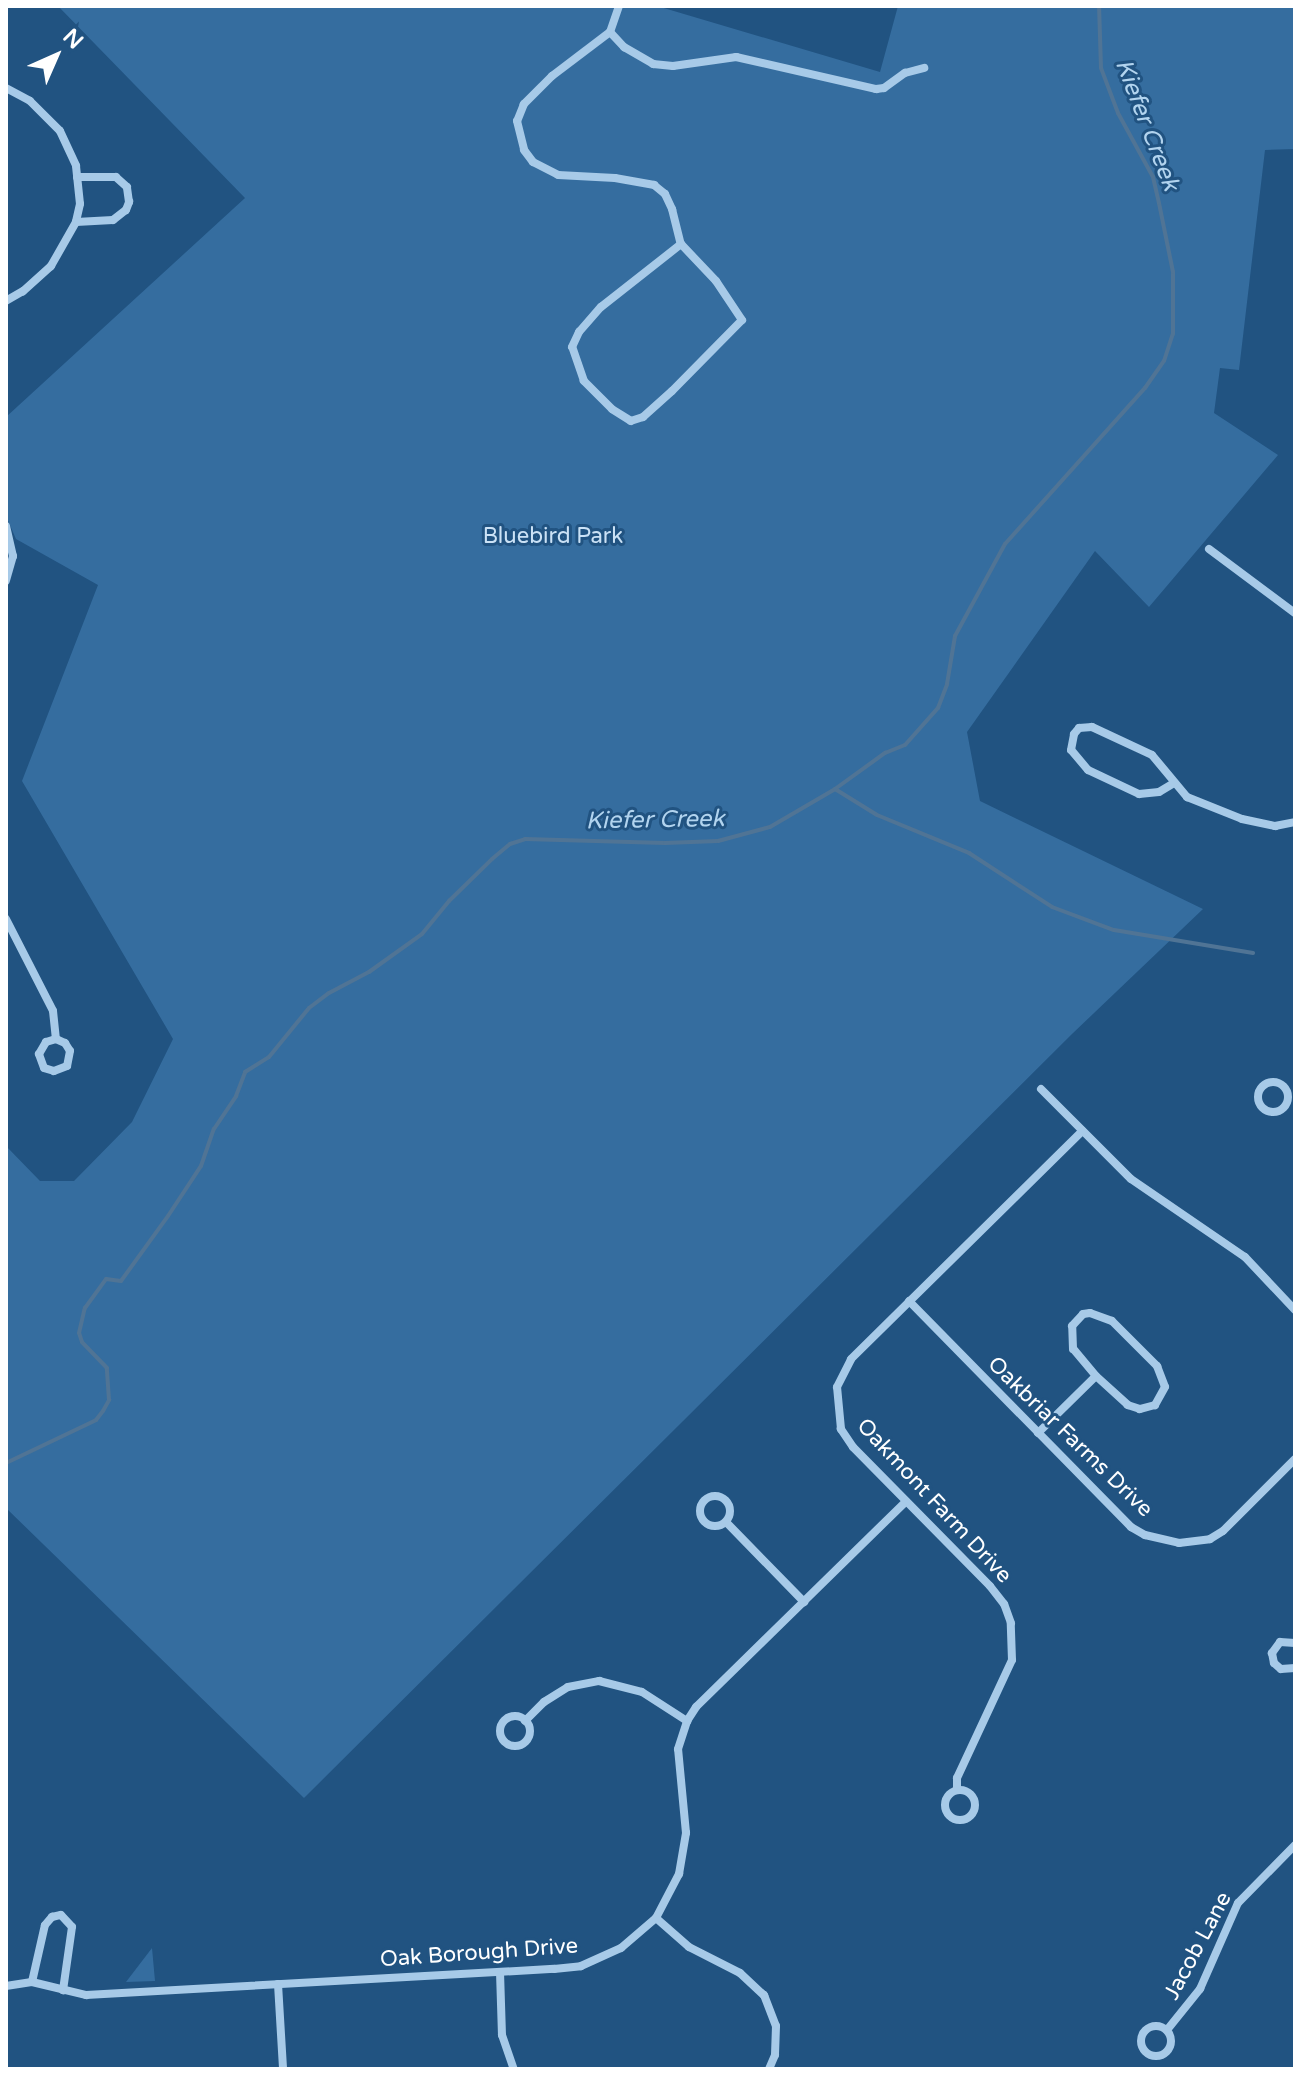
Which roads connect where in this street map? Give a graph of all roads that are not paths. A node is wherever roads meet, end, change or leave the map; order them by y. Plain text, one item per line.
1 (619, 6) edge
2 (610, 32) junction
3 (924, 68) dead end
4 (6, 88) edge
5 (77, 177) junction
6 (76, 222) junction
7 (681, 244) junction
8 (6, 301) edge
9 (6, 526) edge
10 (1209, 549) dead end
11 (6, 581) edge
12 (1295, 613) edge
13 (1174, 783) junction
14 (1295, 822) edge
15 (6, 919) edge
16 (56, 1039) junction
17 (1041, 1089) dead end
18 (1285, 1106) dead end
19 (1295, 1112) edge
20 (1082, 1131) junction
21 (909, 1301) junction
22 (1295, 1310) edge
23 (1096, 1376) junction
24 (1038, 1433) junction
25 (1295, 1459) edge
26 (906, 1501) junction
27 (726, 1522) dead end
28 (804, 1602) junction
29 (1295, 1643) edge
30 (1295, 1668) edge
31 (525, 1721) dead end
32 (687, 1721) junction
33 (957, 1790) dead end
34 (1295, 1845) edge
35 (656, 1918) junction
36 (500, 1972) junction
37 (32, 1982) junction
38 (278, 1984) junction
39 (6, 1986) edge
40 (63, 1990) junction
41 (1167, 2030) dead end
42 (283, 2069) edge
43 (514, 2069) edge
44 (769, 2069) edge

1 - 2 street
2 - 3 street
2 - 7 street
4 - 5 street
5 - 6 street
5 - 6 street
6 - 8 street
7 - 7 street
9 - 11 street
10 - 12 street
13 - 13 street
13 - 14 street
15 - 16 street
16 - 16 street
17 - 20 street
18 - 19 street
20 - 21 street, Oakmont Farm Drive
20 - 22 street
21 - 24 street, Oakbriar Farms Drive
21 - 26 street, Oakmont Farm Drive
23 - 23 street
23 - 24 street
24 - 25 street, Oakbriar Farms Drive
26 - 28 street, Oak Borough Drive
26 - 33 street, Oakmont Farm Drive
27 - 28 street
28 - 32 street, Oak Borough Drive
29 - 30 street
31 - 32 street
32 - 35 street, Oak Borough Drive
34 - 41 street, Jacob Lane
35 - 36 street, Oak Borough Drive
35 - 44 street
36 - 38 street, Oak Borough Drive
36 - 43 street
37 - 39 street, Oak Borough Drive
37 - 40 street, Oak Borough Drive
37 - 40 street
38 - 40 street, Oak Borough Drive
38 - 42 street

